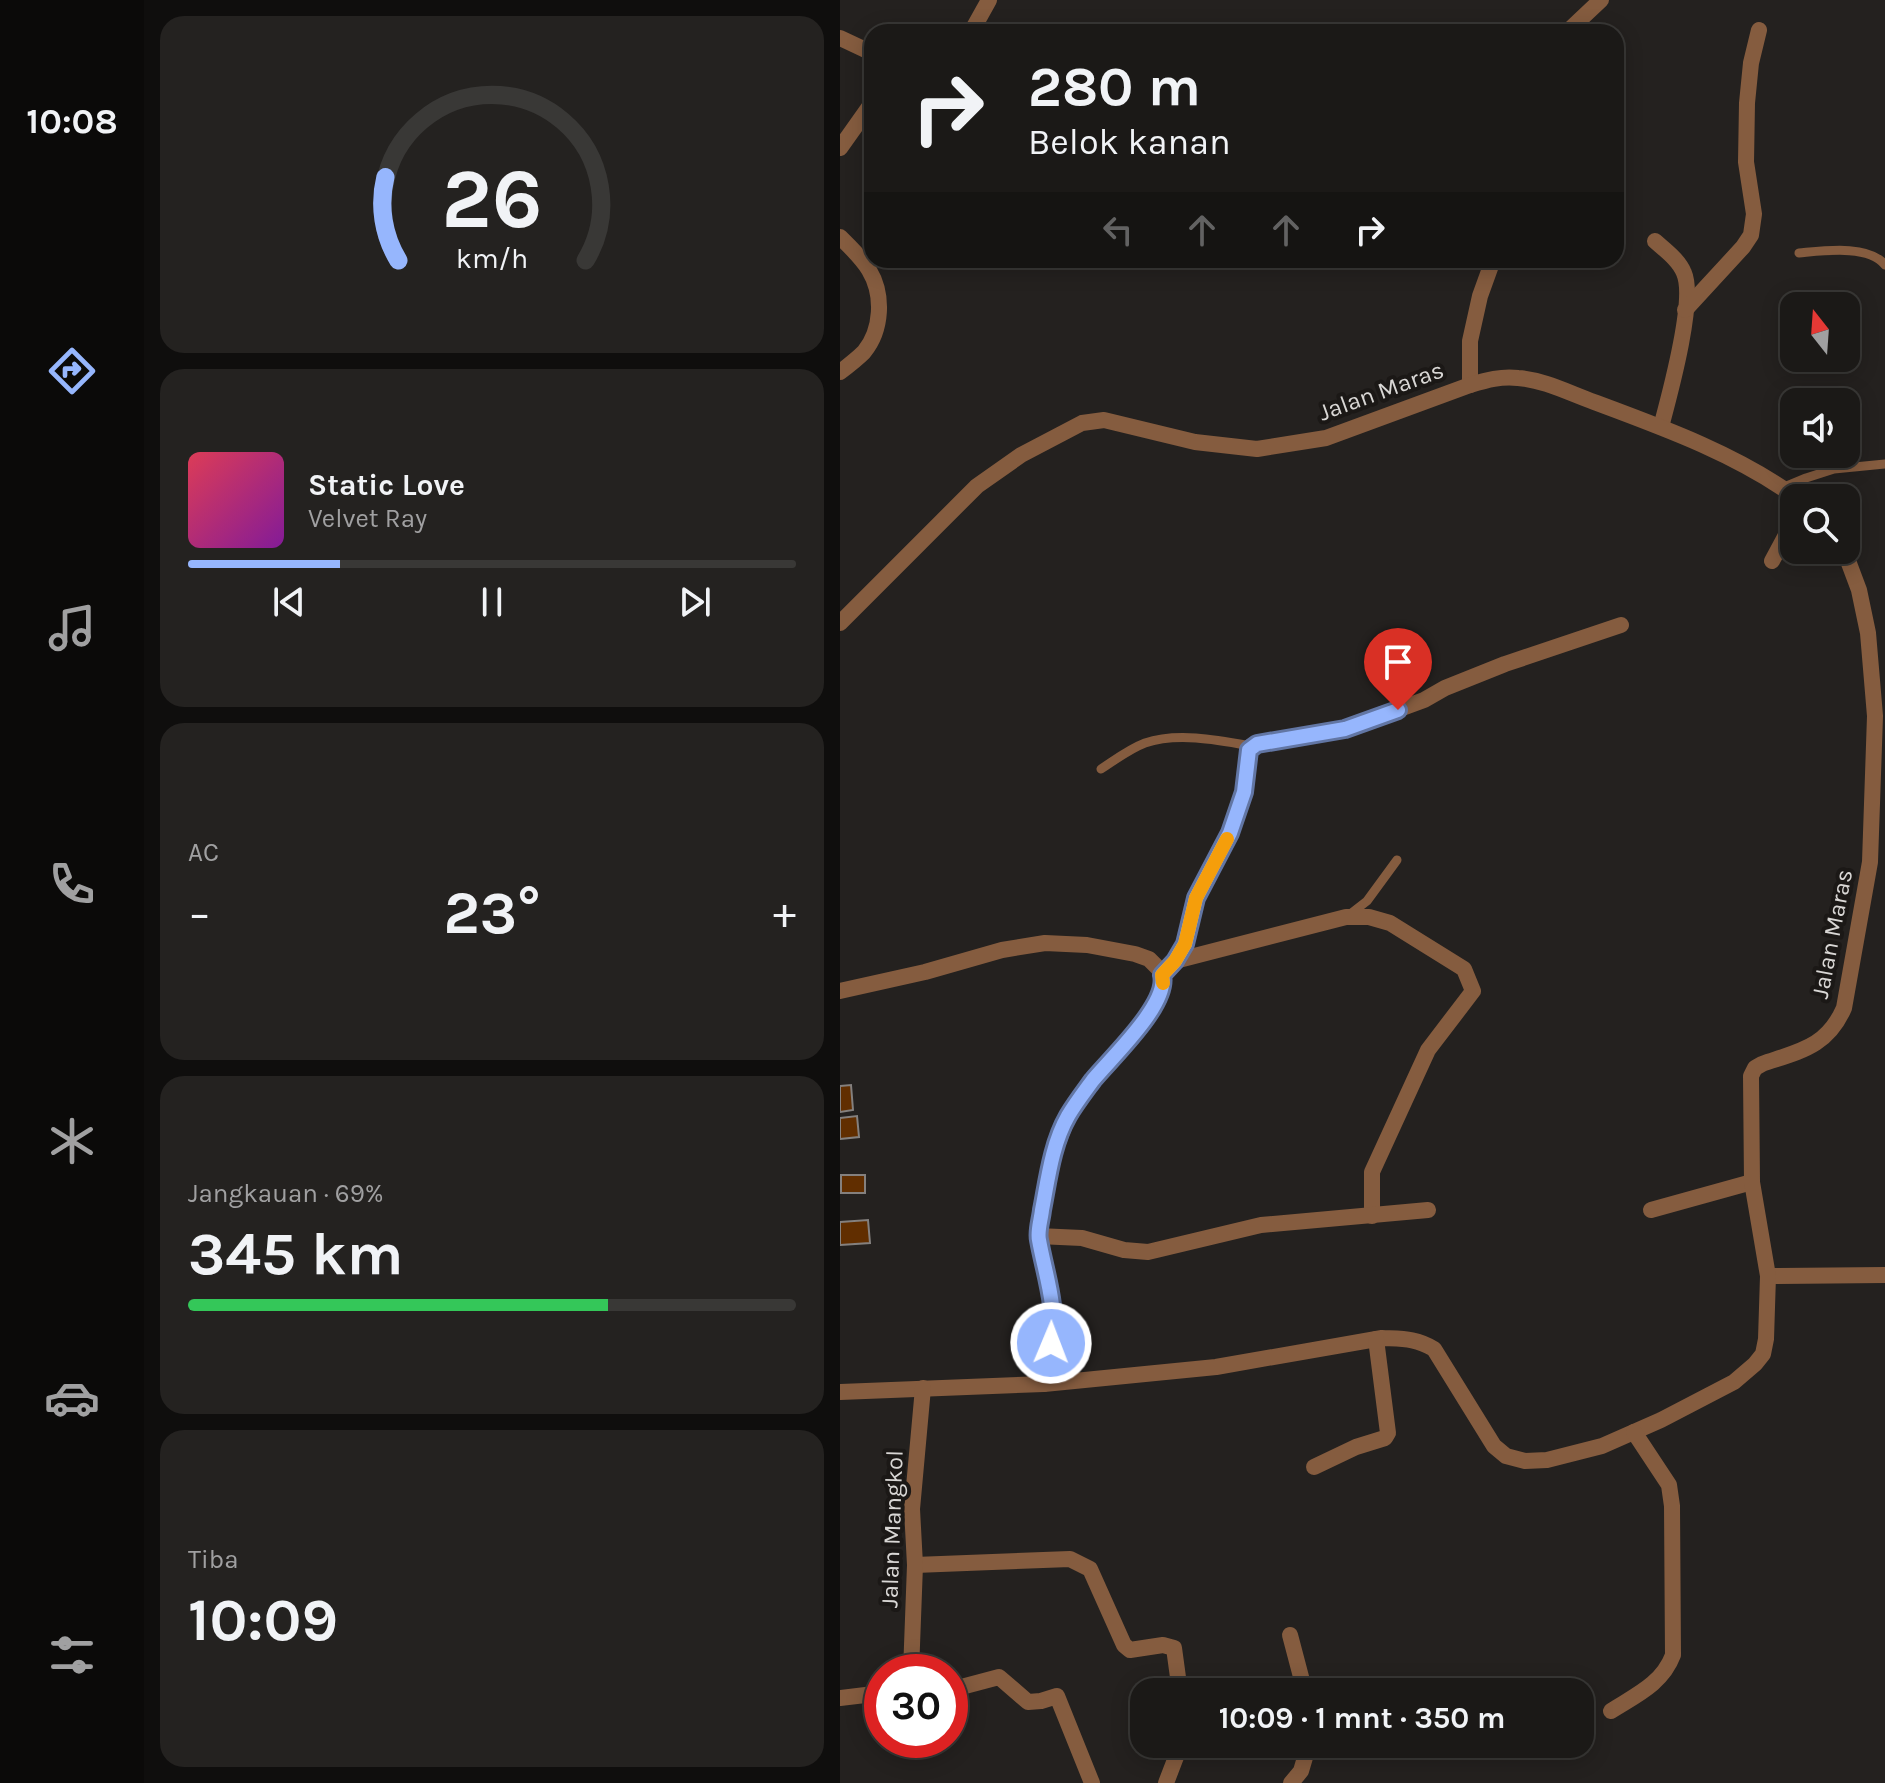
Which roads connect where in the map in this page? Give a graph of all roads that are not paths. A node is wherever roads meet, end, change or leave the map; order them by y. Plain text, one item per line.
1 (989, 0) edge
2 (1601, 0) edge
3 (976, 24) edge
4 (1576, 24) edge
5 (1759, 30) dead end
6 (840, 38) edge
7 (864, 49) edge
8 (864, 114) edge
9 (840, 148) edge
10 (840, 237) edge
11 (1655, 241) dead end
12 (1799, 253) dead end
13 (864, 262) edge
14 (1885, 265) edge
15 (868, 268) edge
16 (1490, 268) edge
17 (1685, 310) junction
18 (840, 372) edge
19 (1470, 385) junction
20 (1661, 427) junction
21 (1885, 464) edge
22 (1792, 484) edge
23 (1780, 487) edge
24 (1780, 546) edge
25 (1772, 561) dead end
26 (1850, 564) edge
27 (840, 623) edge
28 (1621, 625) dead end
29 (1251, 746) junction
30 (1101, 769) dead end
31 (1397, 860) dead end
32 (1346, 917) junction
33 (1175, 961) junction
34 (1162, 975) junction
35 (840, 991) edge
36 (1752, 1182) junction
37 (1428, 1210) dead end
38 (1651, 1210) dead end
39 (1372, 1216) junction
40 (1038, 1236) junction
41 (1885, 1275) edge
42 (1768, 1276) junction
43 (1376, 1339) junction
44 (1044, 1384) junction
45 (923, 1388) junction
46 (840, 1392) edge
47 (1634, 1432) junction
48 (1314, 1467) dead end
49 (915, 1565) junction
50 (1290, 1635) dead end
51 (912, 1654) edge
52 (1178, 1678) edge
53 (1301, 1678) edge
54 (968, 1685) edge
55 (864, 1695) edge
56 (840, 1698) edge
57 (1611, 1711) dead end
58 (1176, 1758) edge
59 (1305, 1758) edge
60 (1092, 1783) edge
61 (1166, 1783) edge
62 (1291, 1783) edge

1 - 3 street
2 - 4 street
5 - 17 street
6 - 7 street
8 - 9 street
10 - 13 street
11 - 17 street
12 - 14 lane
15 - 18 street
16 - 19 street
17 - 20 street
19 - 20 street, Jalan Maras
19 - 27 street, Jalan Maras
20 - 23 street, Jalan Maras
21 - 22 lane
24 - 25 street
26 - 36 street, Jalan Maras
28 - 29 street
29 - 30 lane
29 - 33 street
31 - 32 lane
32 - 33 street
32 - 39 street
33 - 34 street
34 - 35 street
34 - 40 street
36 - 38 street
36 - 42 street, Jalan Maras
37 - 39 street
39 - 40 street
40 - 44 street
41 - 42 street
42 - 47 street, Jalan Maras
43 - 44 street
43 - 47 street, Jalan Maras
43 - 48 street
44 - 45 street
45 - 46 street
45 - 49 street, Jalan Mangkol
47 - 57 street
49 - 51 street, Jalan Mangkol
49 - 52 street
50 - 53 street
54 - 60 street
55 - 56 street
58 - 61 street
59 - 62 street

